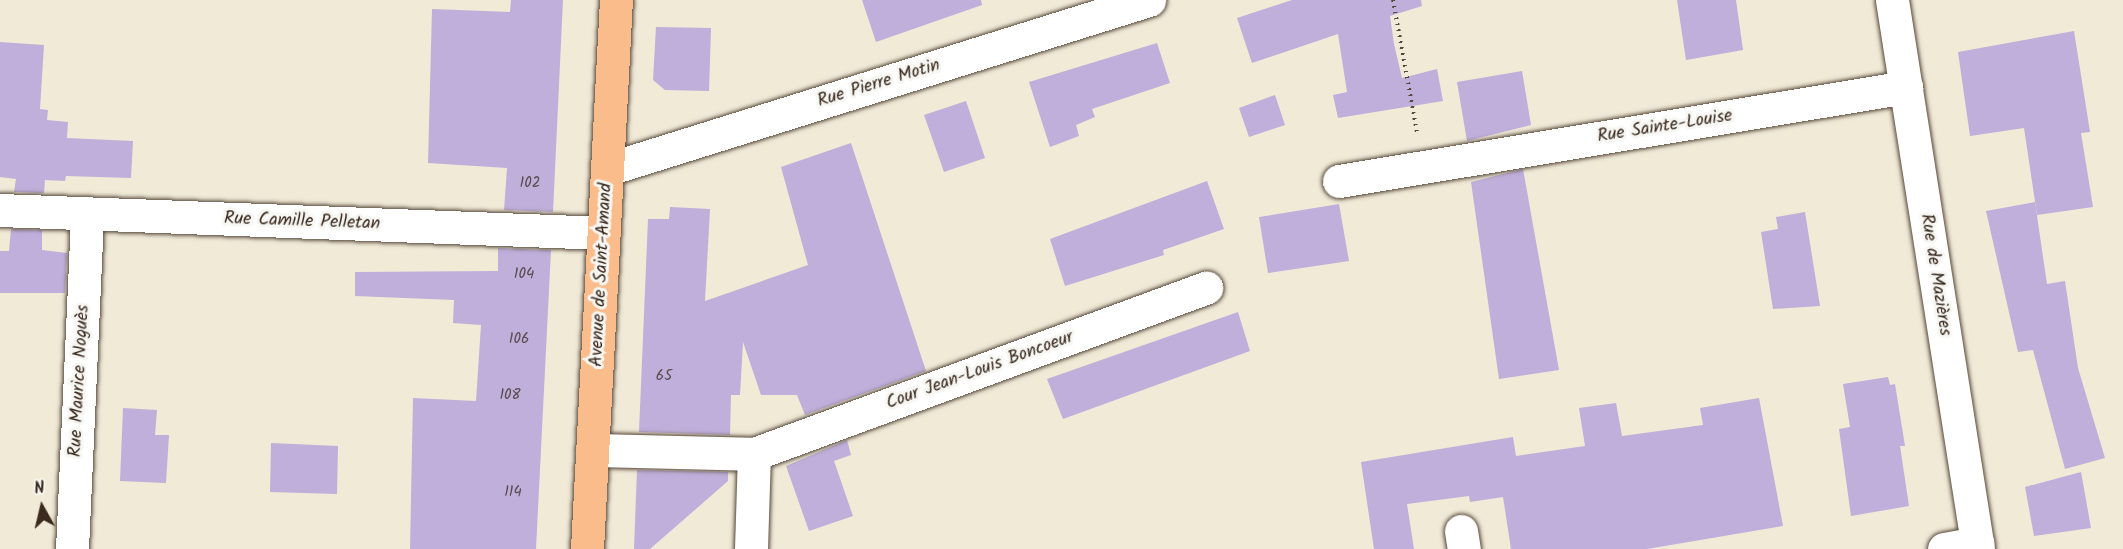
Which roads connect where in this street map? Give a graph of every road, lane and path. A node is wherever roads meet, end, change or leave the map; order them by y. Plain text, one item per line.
1 (616, 0) edge
2 (1149, 0) edge
3 (1393, 0) edge
4 (1892, 0) edge
5 (1906, 87) junction
6 (1424, 167) junction
7 (608, 169) junction
8 (1339, 181) dead end
9 (0, 210) edge
10 (87, 214) junction
11 (604, 233) junction
12 (1206, 288) dead end
13 (592, 450) junction
14 (754, 454) junction
15 (1978, 546) edge
16 (72, 549) edge
17 (587, 549) edge
18 (751, 549) edge
19 (1944, 549) edge

1 - 7 main road, Avenue de Saint-Amand
2 - 7 street, Rue Pierre Motin
3 - 6 path
4 - 5 street, Rue de Mazières
5 - 6 street, Rue Sainte-Louise
5 - 15 street, Rue de Mazières
6 - 8 street, Rue Sainte-Louise
7 - 11 main road, Avenue de Saint-Amand
9 - 10 street, Rue Camille Pelletan
10 - 11 street, Rue Camille Pelletan
10 - 16 street, Rue Maurice Noguès
11 - 13 main road, Avenue de Saint-Amand
12 - 14 street, Cour Jean-Louis Boncoeur
13 - 14 street, Cour Jean-Louis Boncoeur
13 - 17 main road, Avenue de Saint-Amand
14 - 18 street
15 - 19 street

